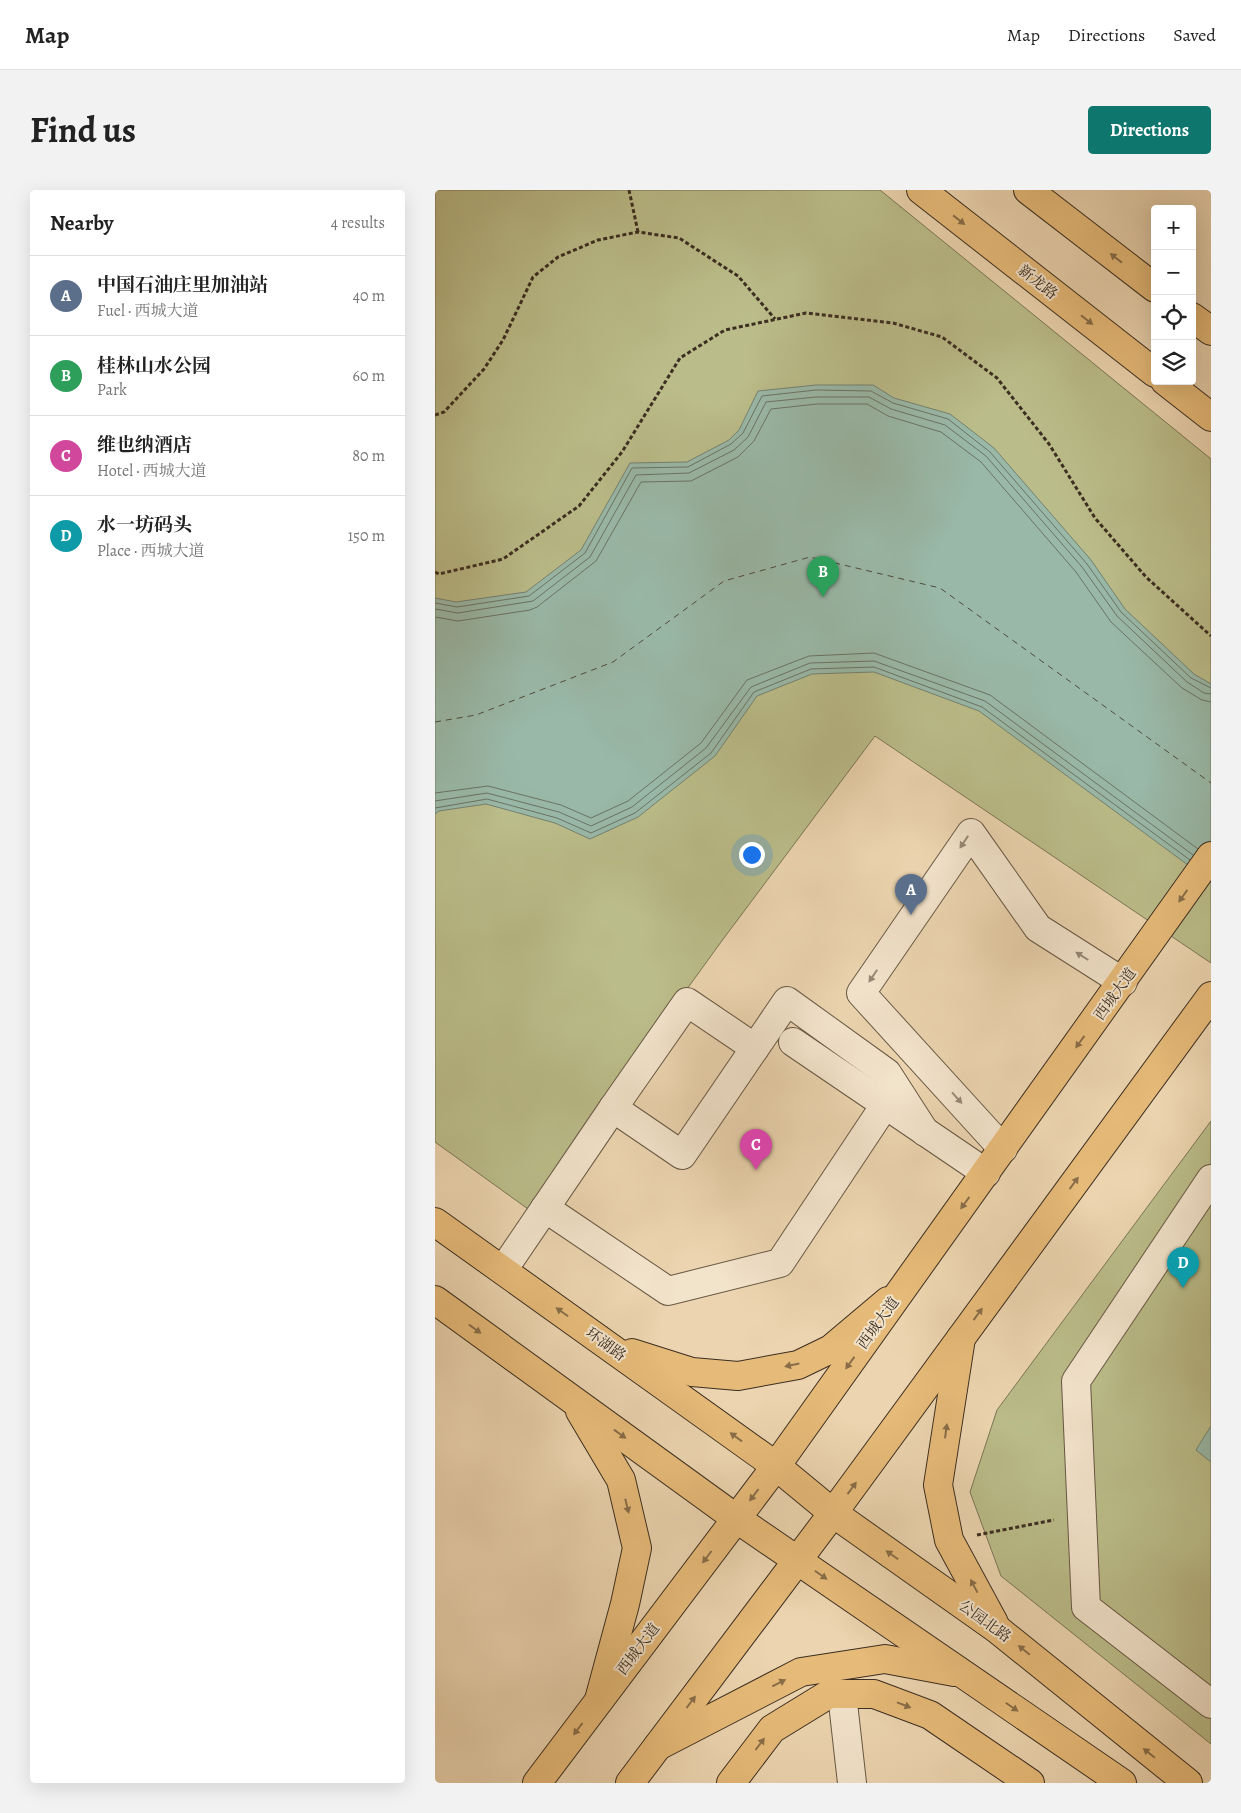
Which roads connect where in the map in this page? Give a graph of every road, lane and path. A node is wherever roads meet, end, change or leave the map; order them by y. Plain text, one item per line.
1 (629, 190) edge
2 (921, 190) edge
3 (1028, 190) edge
4 (638, 232) junction
5 (1151, 285) edge
6 (775, 319) junction
7 (1196, 319) edge
8 (1211, 331) edge
9 (1151, 370) edge
10 (1170, 385) edge
11 (435, 416) edge
12 (1211, 417) edge
13 (435, 572) edge
14 (1211, 636) edge
15 (1211, 856) edge
16 (1123, 982) junction
17 (1211, 996) edge
18 (793, 1042) dead end
19 (755, 1048) junction
20 (885, 1105) junction
21 (613, 1108) junction
22 (925, 1132) junction
23 (1003, 1149) junction
24 (986, 1173) junction
25 (1211, 1180) edge
26 (545, 1208) junction
27 (435, 1222) edge
28 (503, 1270) junction
29 (903, 1289) junction
30 (435, 1300) edge
31 (961, 1338) junction
32 (607, 1344) junction
33 (574, 1401) junction
34 (776, 1466) junction
35 (833, 1513) junction
36 (1082, 1514) junction
37 (737, 1518) junction
38 (949, 1540) junction
39 (798, 1560) junction
40 (997, 1629) junction
41 (964, 1674) junction
42 (842, 1694) junction
43 (599, 1701) junction
44 (1211, 1704) edge
45 (658, 1746) junction
46 (537, 1783) edge
47 (630, 1783) edge
48 (731, 1783) edge
49 (852, 1783) edge
50 (1030, 1783) edge
51 (1122, 1783) edge
52 (1188, 1783) edge

1 - 4 path
2 -> 9 main road, 新龙路
5 -> 3 main road
4 - 6 path
4 - 11 path
6 - 13 path
6 - 14 path
7 - 8 main road
10 - 12 main road
15 -> 16 main road, 西城大道
16 -> 23 main road, 西城大道
16 -> 23 street
31 -> 17 main road
18 - 20 street
19 - 21 street
19 - 21 street
19 - 22 street
20 - 22 street
20 - 26 street
21 - 26 street
22 - 24 street
23 - 24 main road, 西城大道
24 -> 29 main road, 西城大道
25 - 36 street
26 - 28 street
27 - 28 main road, 环湖路
32 -> 28 main road, 环湖路
29 -> 32 main road
29 -> 34 main road, 西城大道
30 -> 33 main road
35 -> 31 main road
38 -> 31 main road
34 -> 32 main road, 环湖路
33 -> 37 main road
33 -> 43 main road
34 - 35 main road, 公园北路
34 -> 37 main road, 西城大道
35 - 39 main road
40 -> 35 main road, 公园北路
36 - 38 path
36 - 44 street
37 - 39 main road
37 -> 43 main road, 西城大道
40 -> 38 main road
39 -> 41 main road
45 -> 39 main road
52 -> 40 main road, 公园北路
45 -> 41 main road
41 -> 51 main road
48 -> 42 main road
42 - 49 street
42 -> 50 main road
43 -> 46 main road, 西城大道
45 - 47 main road

